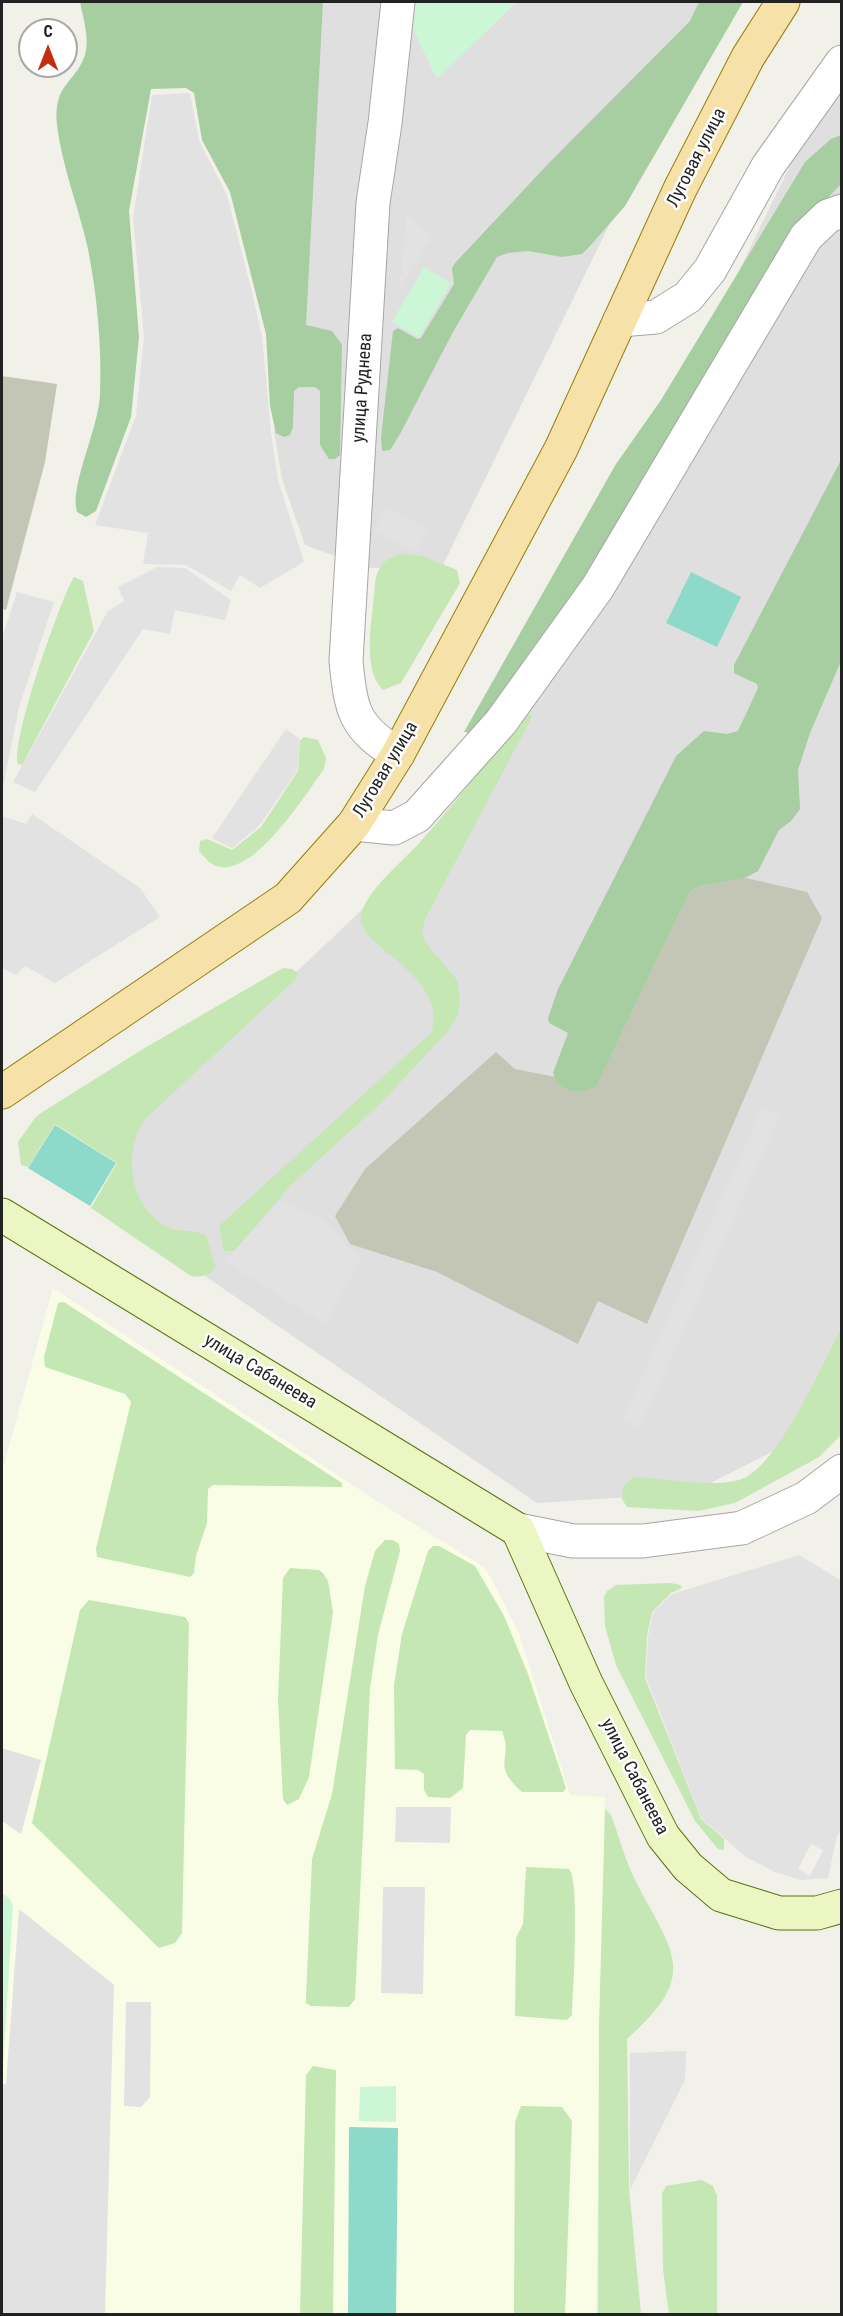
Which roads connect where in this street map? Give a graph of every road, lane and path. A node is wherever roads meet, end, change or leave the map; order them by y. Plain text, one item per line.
1 (398, 2) edge
2 (783, 2) edge
3 (842, 62) edge
4 (842, 211) edge
5 (620, 320) junction
6 (398, 754) junction
7 (354, 825) junction
8 (3, 1086) edge
9 (2, 1215) edge
10 (842, 1471) edge
11 (518, 1530) junction
12 (842, 1906) edge

1 - 6 street, улица Руднева
2 - 5 main road, Луговая улица
3 - 5 street
4 - 7 street
5 - 6 main road, Луговая улица
6 - 7 main road, Луговая улица
7 - 8 main road, Луговая улица
9 - 11 street, улица Сабанеева
10 - 11 street, улица Сабанеева
11 - 12 street, улица Сабанеева

